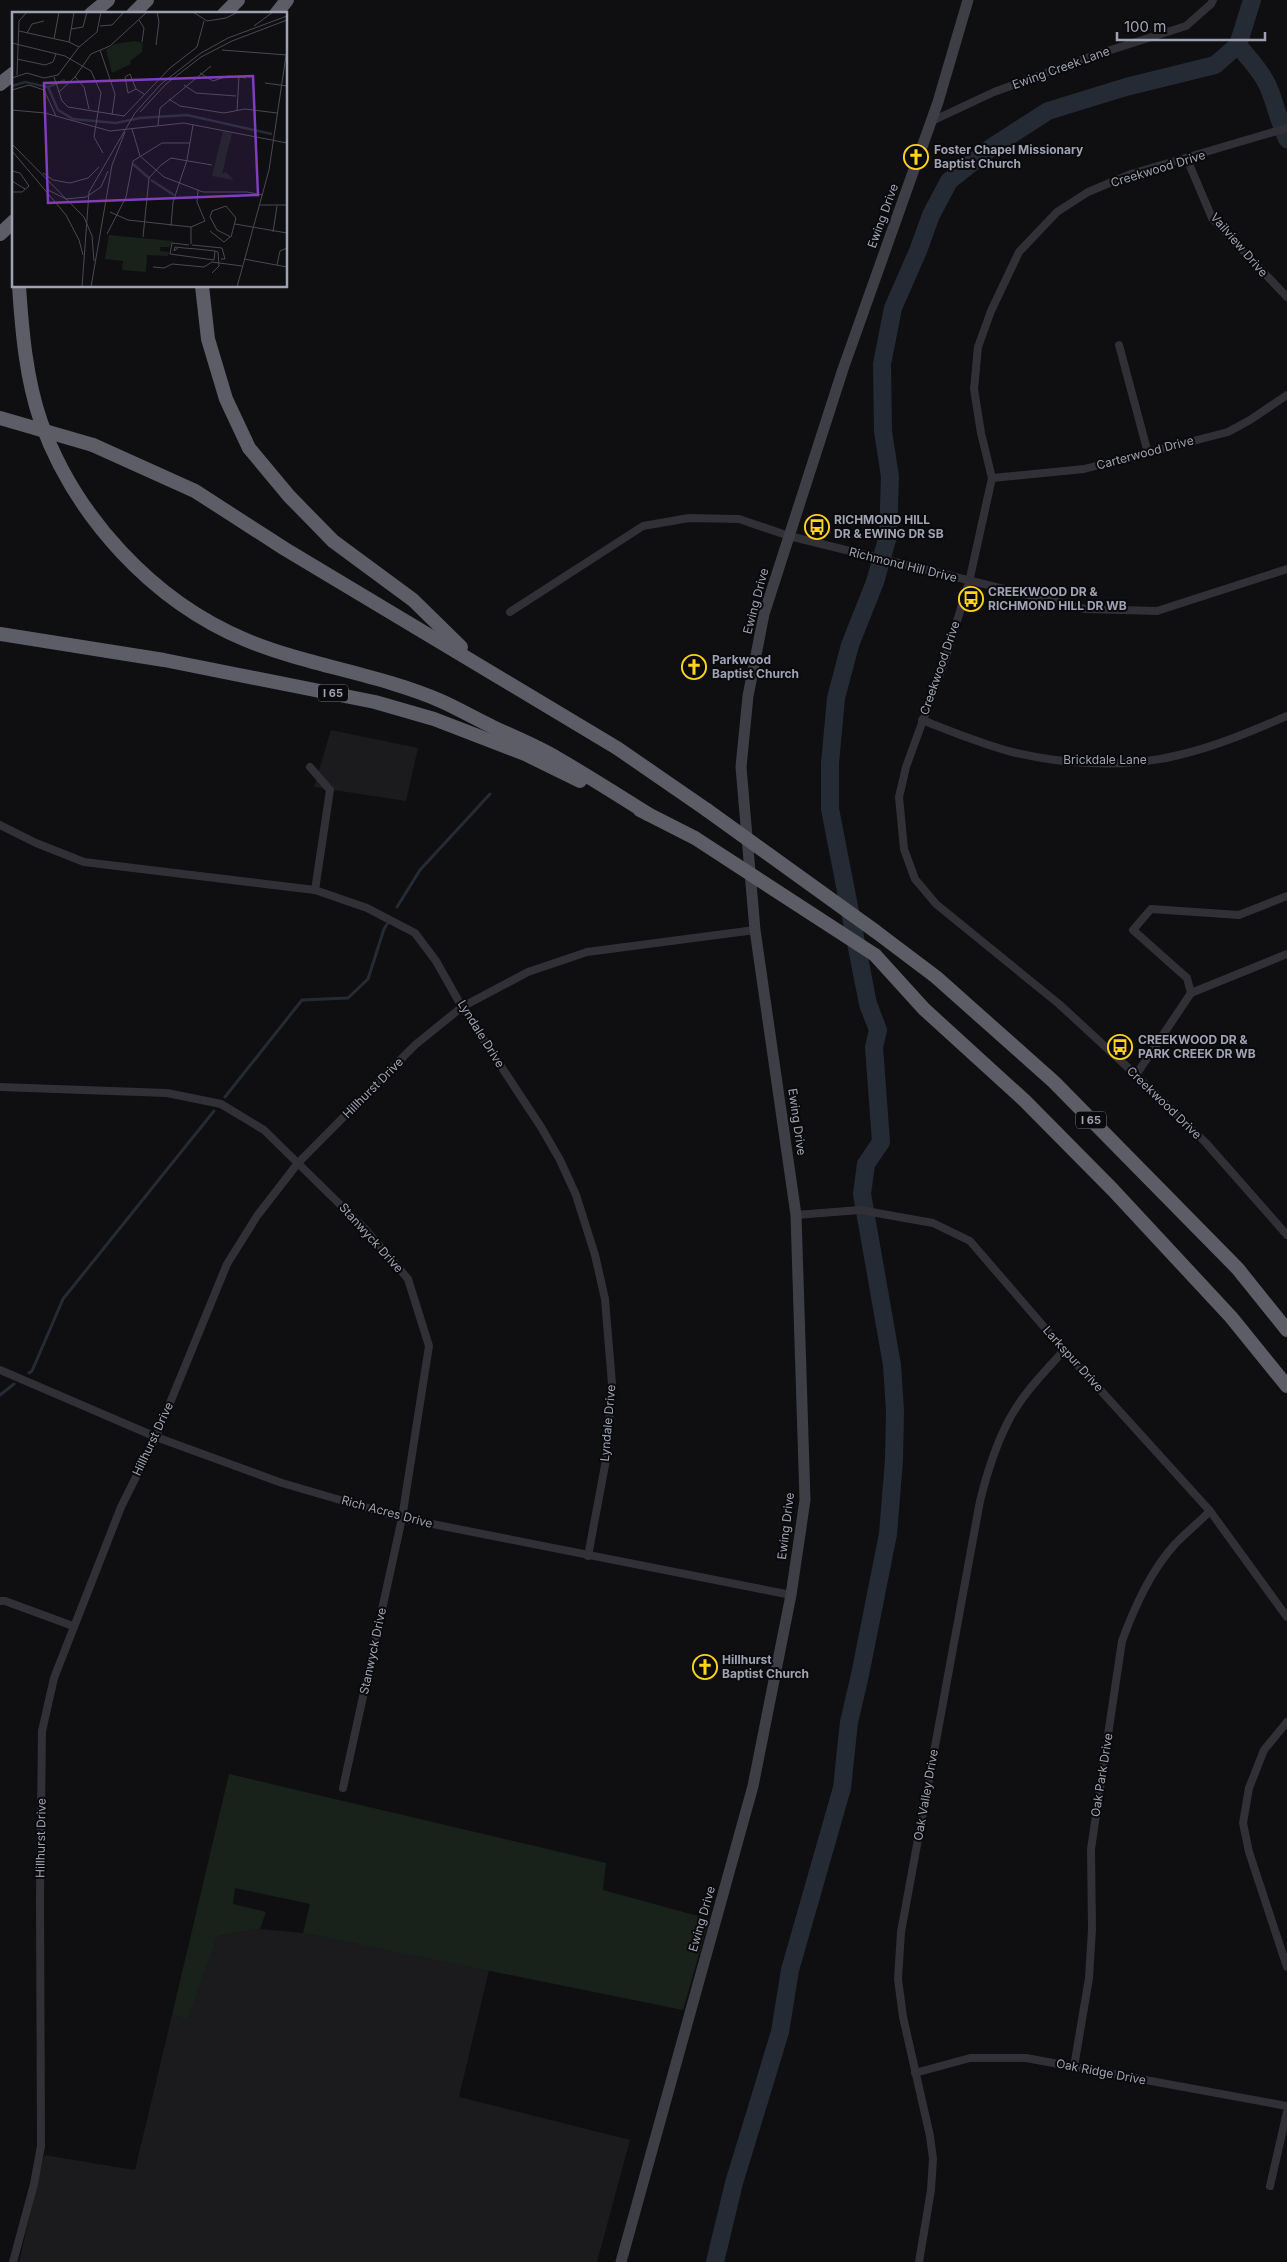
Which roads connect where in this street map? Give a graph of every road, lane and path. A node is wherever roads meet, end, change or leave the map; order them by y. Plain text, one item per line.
1 (108, 0) edge
2 (147, 0) edge
3 (238, 0) edge
4 (287, 0) edge
5 (968, 0) edge
6 (1213, 0) edge
7 (93, 12) edge
8 (135, 12) edge
9 (226, 12) edge
10 (278, 12) edge
11 (12, 75) edge
12 (0, 84) edge
13 (932, 121) junction
14 (1287, 128) edge
15 (1187, 159) junction
16 (12, 222) edge
17 (0, 234) edge
18 (19, 288) edge
19 (202, 288) edge
20 (1287, 297) edge
21 (1119, 345) dead end
22 (1287, 395) edge
23 (0, 418) edge
24 (1148, 453) junction
25 (992, 478) junction
26 (790, 536) junction
27 (1287, 569) edge
28 (969, 582) junction
29 (510, 612) dead end
30 (0, 634) edge
31 (478, 663) junction
32 (1287, 716) edge
33 (922, 720) junction
34 (310, 766) dead end
35 (648, 814) junction
36 (0, 825) edge
37 (315, 890) junction
38 (1287, 896) edge
39 (756, 930) junction
40 (1287, 954) edge
41 (1191, 993) junction
42 (462, 1007) junction
43 (1136, 1075) junction
44 (0, 1087) edge
45 (298, 1163) junction
46 (796, 1215) junction
47 (1287, 1235) edge
48 (1287, 1330) edge
49 (1064, 1350) junction
50 (0, 1370) edge
51 (1287, 1386) edge
52 (156, 1437) junction
53 (1210, 1511) junction
54 (402, 1518) junction
55 (588, 1556) junction
56 (791, 1595) junction
57 (0, 1601) edge
58 (1287, 1617) edge
59 (74, 1626) junction
60 (1287, 1722) edge
61 (343, 1788) dead end
62 (1287, 1967) edge
63 (1074, 2067) junction
64 (915, 2073) junction
65 (1287, 2106) edge
66 (1287, 2112) edge
67 (1270, 2186) dead end
68 (13, 2262) edge
69 (621, 2262) edge
70 (919, 2262) edge

1 - 7 highway
2 - 8 highway
3 - 9 highway
4 - 10 highway
5 - 13 main road, Ewing Drive
6 - 13 street, Ewing Creek Lane
11 - 12 highway
13 - 26 main road, Ewing Drive
14 - 15 street, Creekwood Drive
15 - 20 street, Vailview Drive
15 - 25 street, Creekwood Drive
16 - 17 highway
18 - 35 highway
19 - 31 highway
21 - 24 street
22 - 24 street, Carterwood Drive
23 - 31 highway, I 65, bridge
24 - 25 street, Carterwood Drive
25 - 28 street, Creekwood Drive
26 - 28 street, Richmond Hill Drive
26 - 29 street, Richmond Hill Drive
26 - 39 main road, Ewing Drive
27 - 28 street, Richmond Hill Drive
28 - 33 street, Creekwood Drive
30 - 35 highway, I 65
31 - 48 highway, I 65, bridge
32 - 33 street, Brickdale Lane
33 - 43 street, Creekwood Drive
34 - 37 street
35 - 51 highway, I 65, bridge
36 - 37 street, Lyndale Drive
37 - 42 street, Lyndale Drive
38 - 41 street
39 - 42 street, Hillhurst Drive
39 - 46 main road, Ewing Drive
40 - 41 street
41 - 43 street
42 - 45 street, Hillhurst Drive
42 - 55 street, Lyndale Drive
43 - 47 street, Creekwood Drive
44 - 45 street, Stanwyck Drive
45 - 52 street, Hillhurst Drive
45 - 54 street, Stanwyck Drive
46 - 49 street, Larkspur Drive
46 - 56 main road, Ewing Drive
49 - 53 street, Larkspur Drive
49 - 64 street, Oak Valley Drive
50 - 52 street, Rich Acres Drive
52 - 54 street, Rich Acres Drive
52 - 59 street, Hillhurst Drive
53 - 58 street, Larkspur Drive
53 - 63 street, Oak Park Drive
54 - 55 street, Rich Acres Drive
54 - 61 street, Stanwyck Drive
55 - 56 street, Rich Acres Drive
56 - 69 main road, Ewing Drive
57 - 59 street
59 - 68 street, Hillhurst Drive
60 - 62 street
63 - 64 street, Oak Ridge Drive
63 - 65 street, Oak Ridge Drive
64 - 70 street, Oak Valley Drive
66 - 67 street

